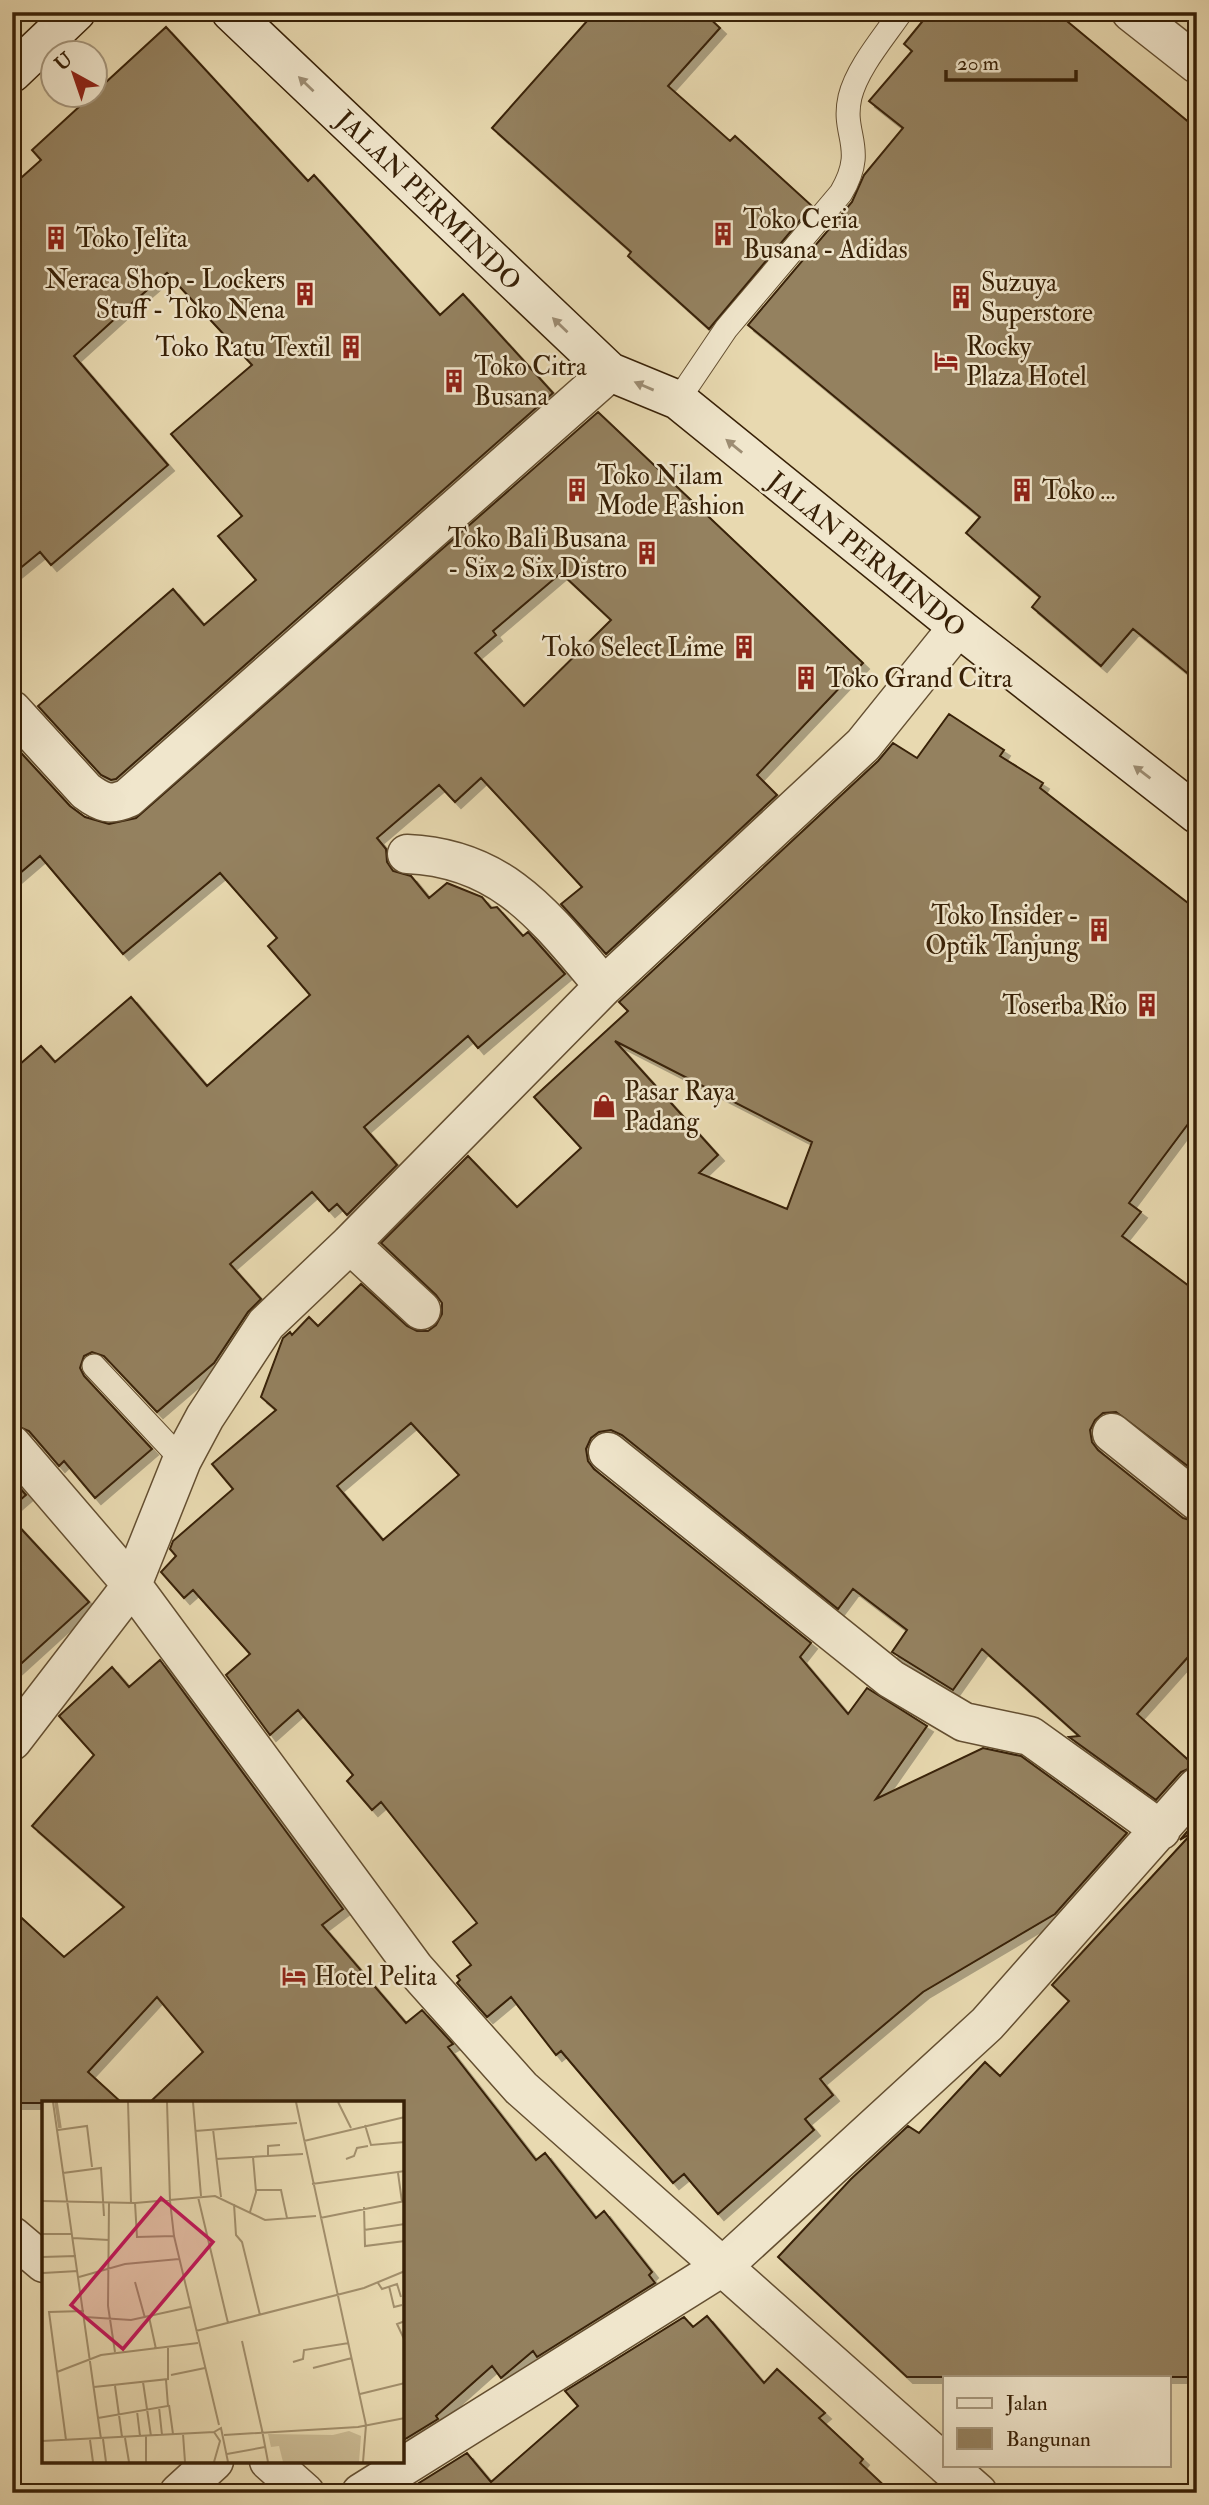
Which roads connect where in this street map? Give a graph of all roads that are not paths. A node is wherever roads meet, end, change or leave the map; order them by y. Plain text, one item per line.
1 (76, 12) edge
2 (231, 12) edge
3 (901, 12) edge
4 (1131, 12) edge
5 (1197, 64) edge
6 (12, 73) edge
7 (610, 372) junction
8 (678, 400) junction
9 (958, 627) junction
10 (12, 709) edge
11 (1197, 814) edge
12 (407, 853) dead end
13 (604, 986) junction
14 (350, 1244) junction
15 (421, 1310) dead end
16 (94, 1366) dead end
17 (1112, 1433) dead end
18 (12, 1445) edge
19 (608, 1452) dead end
20 (182, 1460) junction
21 (1197, 1501) edge
22 (132, 1585) junction
23 (12, 1741) edge
24 (1197, 1787) edge
25 (1161, 1830) junction
26 (12, 2236) edge
27 (42, 2261) edge
28 (722, 2267) junction
29 (943, 2462) edge
30 (212, 2463) edge
31 (271, 2463) edge
32 (947, 2466) edge
33 (179, 2493) edge
34 (305, 2493) edge
35 (361, 2493) edge
36 (978, 2493) edge

1 - 6 street
7 -> 2 street, JALAN PERMINDO
3 - 8 lane
4 - 5 street
8 -> 7 street, JALAN PERMINDO
7 - 10 street
9 -> 8 street, JALAN PERMINDO
11 -> 9 street, JALAN PERMINDO
9 - 13 street
12 - 13 street
13 - 14 street
14 - 15 street
14 - 20 street
16 - 20 lane
17 - 21 street
18 - 22 street
19 - 25 street
20 - 22 street
22 - 23 street
22 - 28 street
24 - 25 street
25 - 28 street
26 - 27 street
28 - 29 street
28 - 35 street
30 - 33 street
31 - 34 street
32 - 36 street

